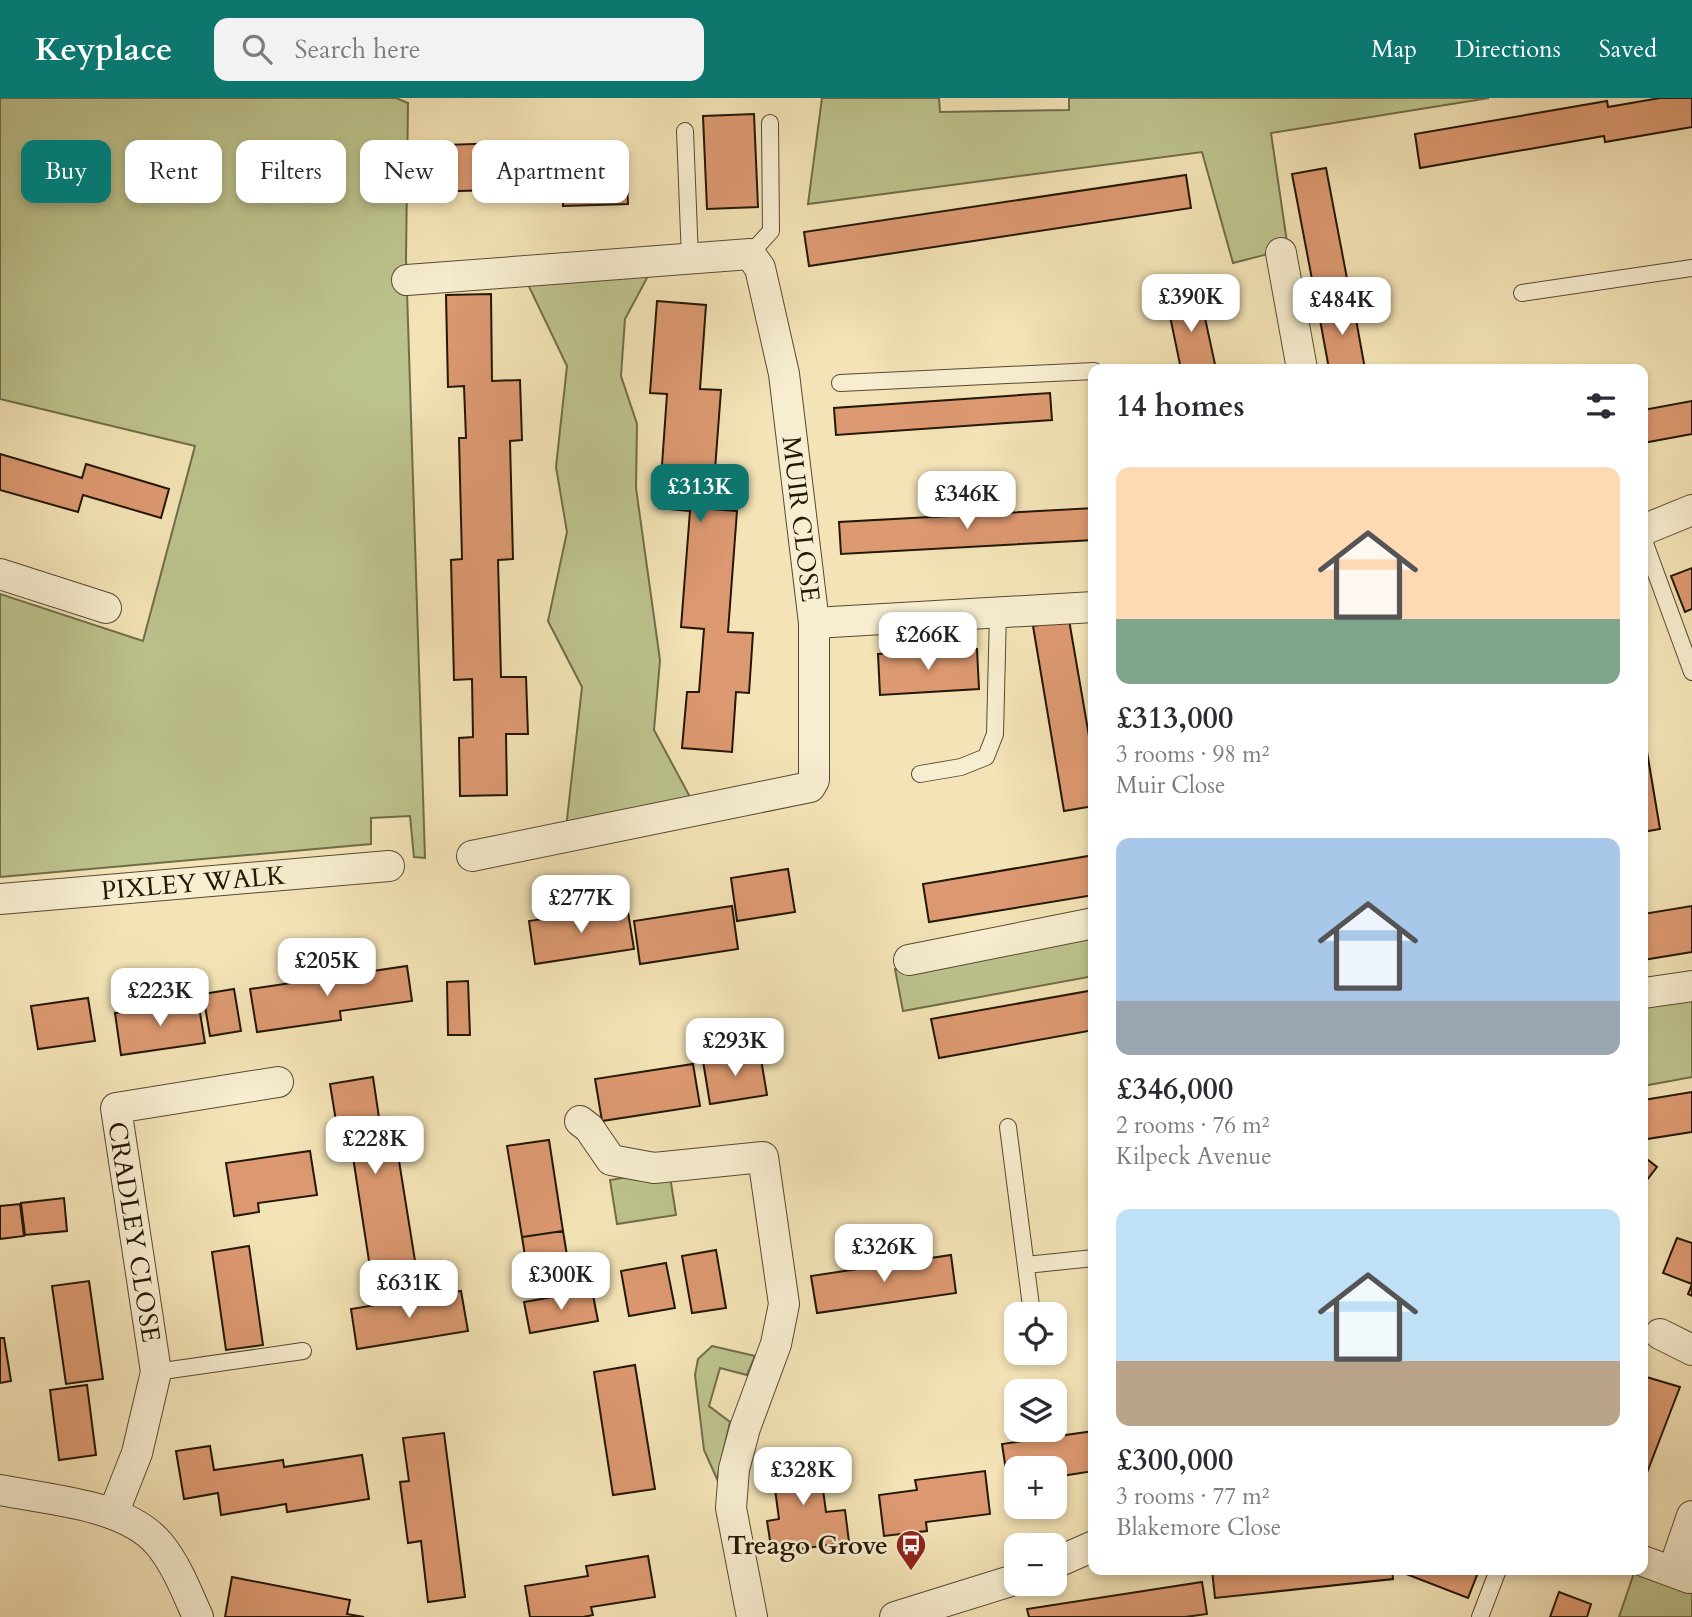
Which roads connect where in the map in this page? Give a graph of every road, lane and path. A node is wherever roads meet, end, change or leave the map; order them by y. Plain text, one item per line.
1 (770, 122) dead end
2 (685, 131) dead end
3 (1281, 253) dead end
4 (750, 254) junction
5 (690, 259) junction
6 (1692, 268) edge
7 (407, 280) dead end
8 (1522, 293) dead end
9 (1301, 364) edge
10 (1088, 371) edge
11 (840, 383) dead end
12 (1692, 510) edge
13 (1648, 528) edge
14 (1648, 552) edge
15 (0, 573) edge
16 (1088, 607) edge
17 (106, 608) dead end
18 (999, 612) junction
19 (814, 623) junction
20 (1692, 672) edge
21 (920, 774) dead end
22 (472, 856) dead end
23 (389, 866) dead end
24 (0, 899) edge
25 (1088, 924) edge
26 (909, 960) dead end
27 (1692, 986) edge
28 (1648, 992) edge
29 (278, 1082) dead end
30 (580, 1121) dead end
31 (1008, 1127) dead end
32 (1088, 1259) edge
33 (1026, 1265) junction
34 (1031, 1302) edge
35 (1660, 1334) dead end
36 (1692, 1350) edge
37 (303, 1351) dead end
38 (156, 1372) junction
39 (0, 1490) edge
40 (113, 1514) junction
41 (1692, 1516) edge
42 (1088, 1549) edge
43 (1067, 1558) edge
44 (1648, 1563) edge
45 (1496, 1575) edge
46 (1682, 1575) edge
47 (1004, 1583) edge
48 (912, 1615) edge
49 (198, 1617) edge
50 (752, 1617) edge
51 (1480, 1617) edge

1 - 4 lane
2 - 5 lane
3 - 9 street
4 - 5 street
4 - 19 street, MUIR CLOSE
5 - 7 street
6 - 8 lane
10 - 11 lane
12 - 13 street
14 - 20 lane
15 - 17 street
16 - 18 street
18 - 19 street
18 - 21 lane
19 - 22 street, MUIR CLOSE
23 - 24 street, PIXLEY WALK
25 - 26 street
27 - 28 street
29 - 38 street, CRADLEY CLOSE
30 - 50 street
31 - 33 lane
32 - 33 lane
33 - 34 lane
35 - 36 street
37 - 38 lane
38 - 40 street, CRADLEY CLOSE
39 - 40 street
40 - 49 street
41 - 46 street
42 - 43 street
44 - 46 street
45 - 51 lane
47 - 48 street

